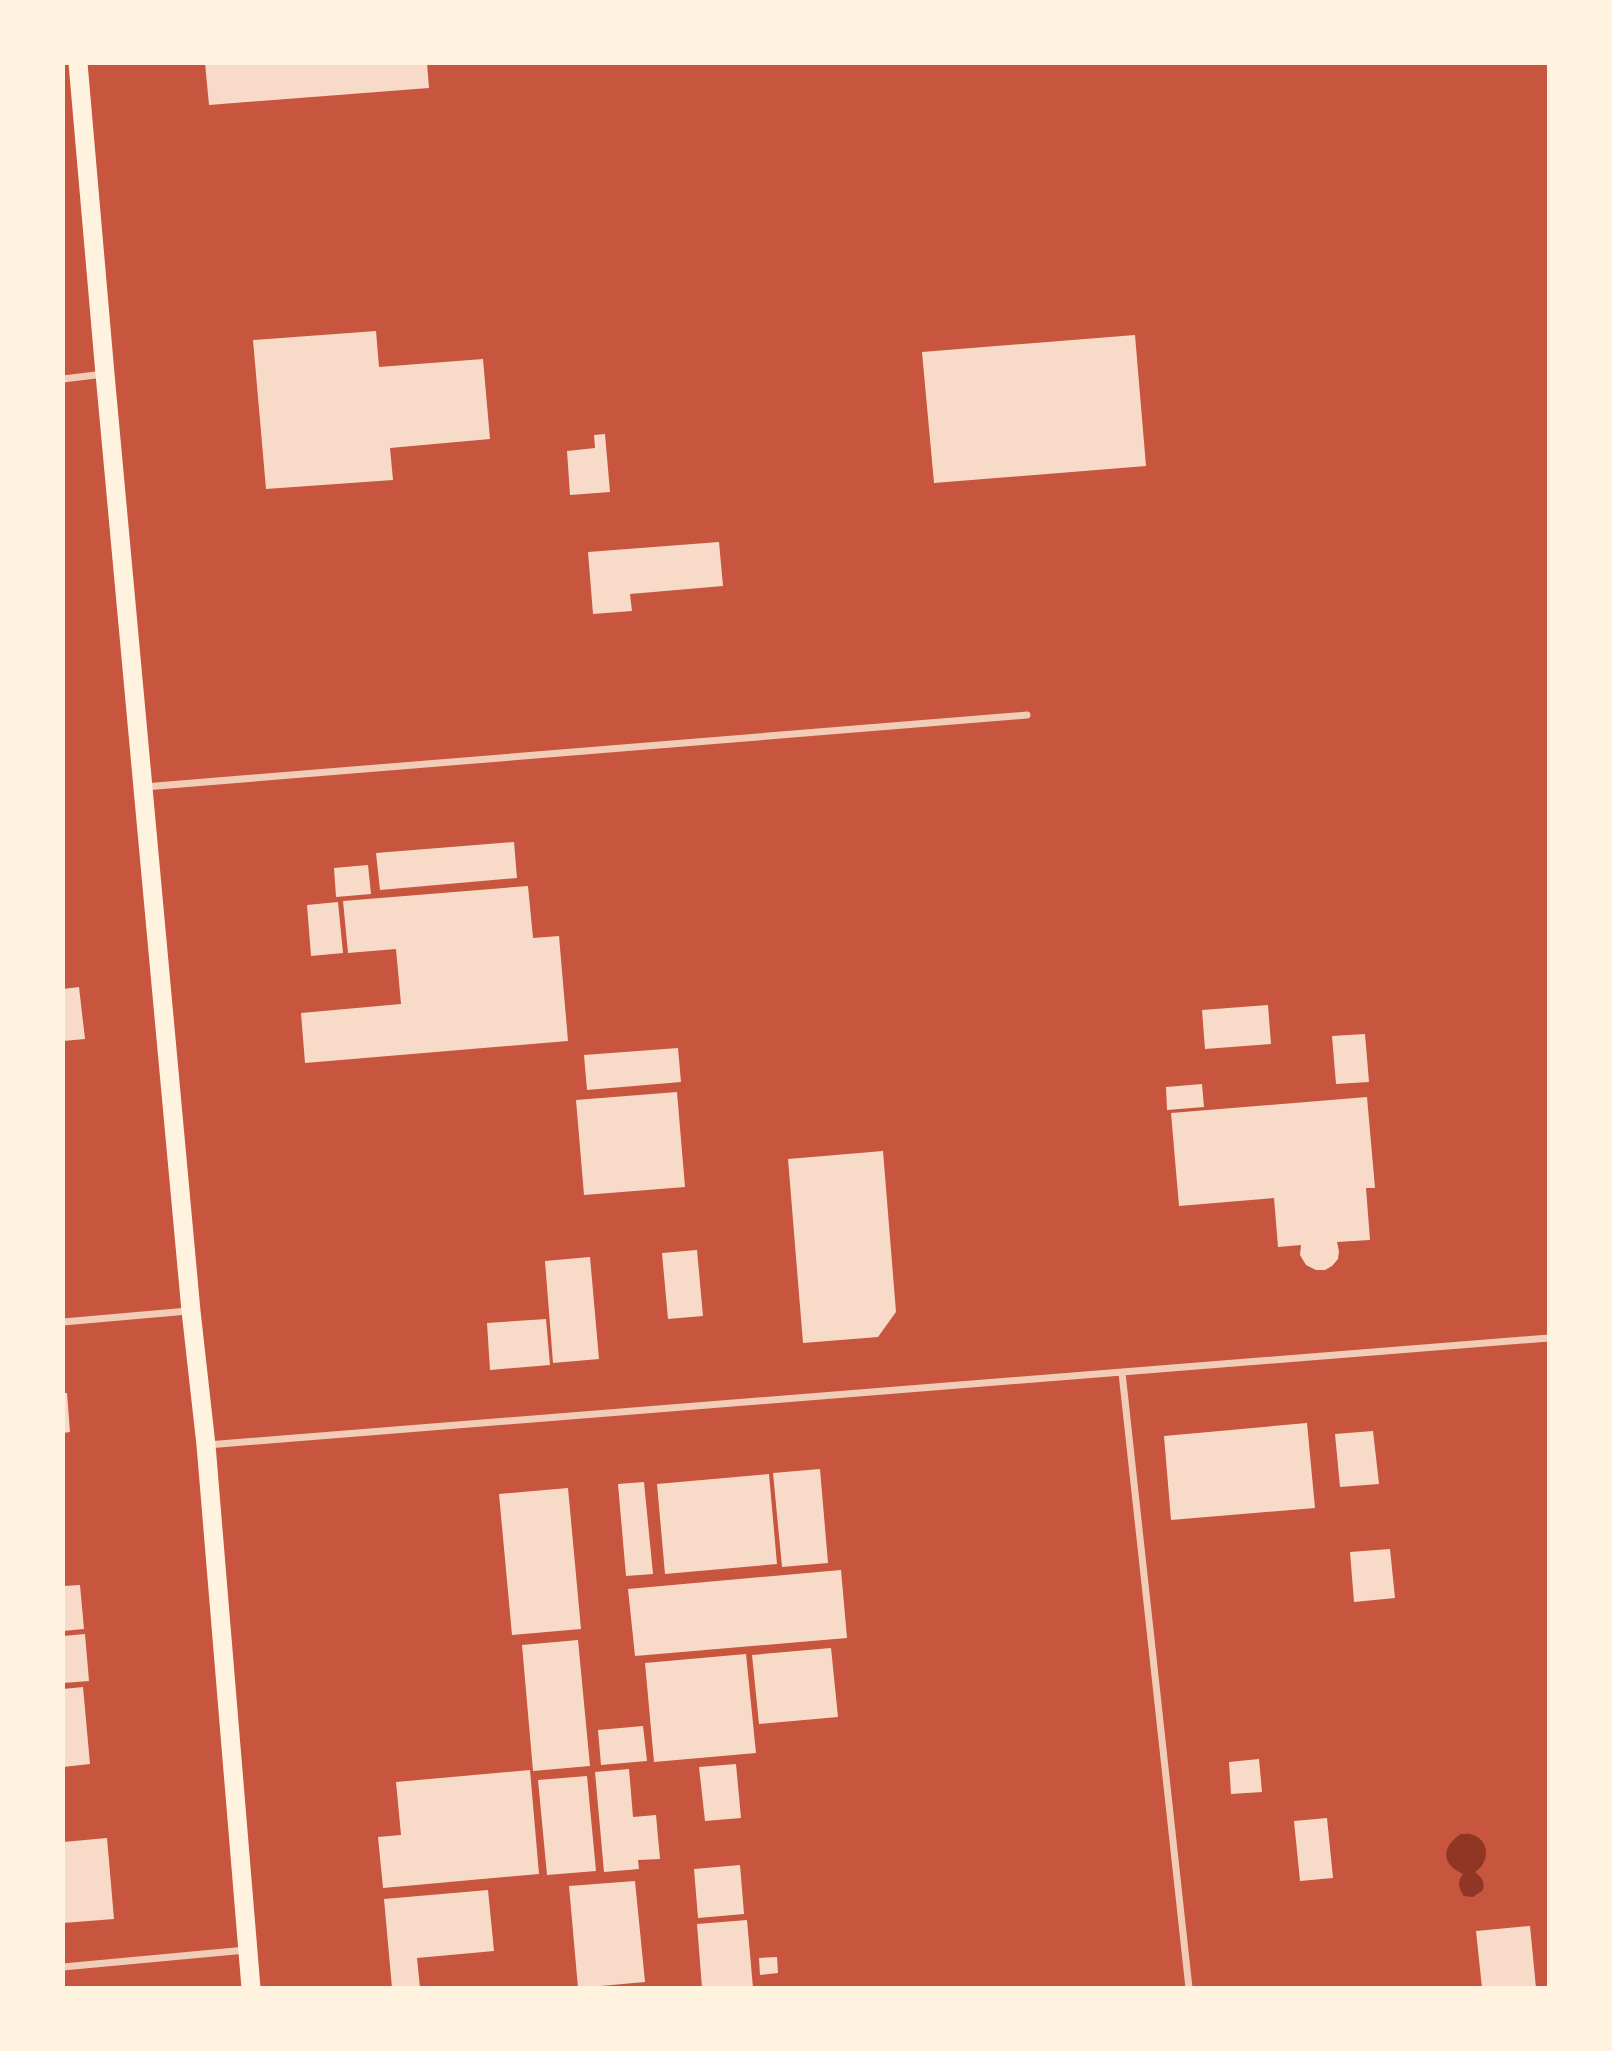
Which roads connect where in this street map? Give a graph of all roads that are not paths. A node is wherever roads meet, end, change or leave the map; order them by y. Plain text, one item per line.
1 (78, 63) edge
2 (104, 374) junction
3 (63, 379) edge
4 (1027, 715) dead end
5 (143, 787) junction
6 (191, 1311) junction
7 (63, 1322) edge
8 (1549, 1338) edge
9 (1122, 1373) junction
10 (206, 1445) junction
11 (246, 1950) junction
12 (63, 1967) edge
13 (251, 1988) edge
14 (1189, 1988) edge

1 - 2 highway
2 - 3 street
2 - 5 highway
4 - 5 street
5 - 6 highway
6 - 7 street
6 - 10 highway
8 - 9 street
9 - 10 street
9 - 14 street
10 - 11 highway
11 - 12 street
11 - 13 highway

